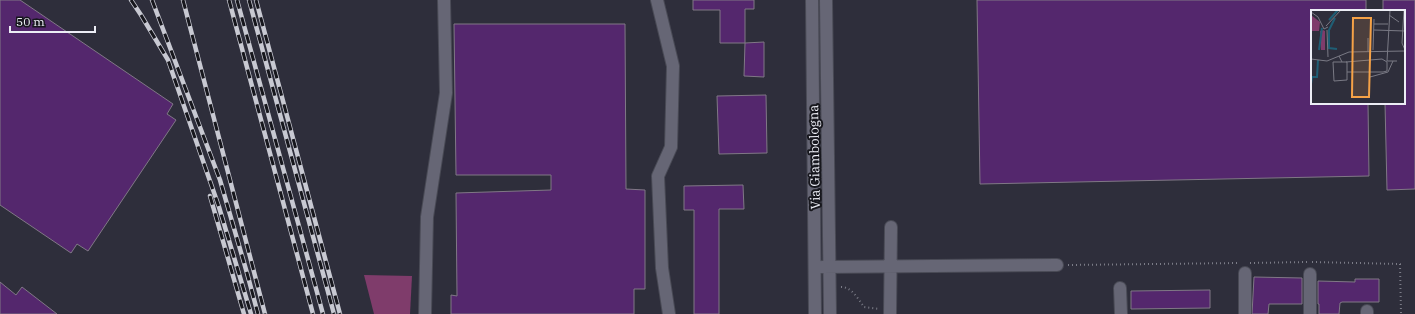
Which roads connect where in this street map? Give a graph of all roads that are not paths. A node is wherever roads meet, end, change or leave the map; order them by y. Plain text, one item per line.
1 (444, 0) edge
2 (658, 0) edge
3 (812, 0) edge
4 (826, 0) edge
5 (812, 60) junction
6 (824, 169) junction
7 (891, 227) dead end
8 (1056, 265) road end
9 (891, 266) junction
10 (825, 267) junction
11 (1245, 273) dead end
12 (1310, 274) dead end
13 (1120, 288) dead end
14 (886, 312) edge
15 (425, 314) edge
16 (668, 314) edge
17 (815, 314) edge
18 (821, 314) edge
19 (830, 314) edge
20 (1121, 314) edge
21 (1245, 314) edge
22 (1310, 314) edge

1 - 15 street
2 - 16 street
3 - 5 street, Via Giambologna
4 - 6 street, Via Giambologna
5 - 6 street, Via Giambologna
5 - 17 street, Via Giambologna
6 - 10 street, Via Giambologna
7 - 9 street
8 - 9 street
9 - 10 street
9 - 14 street
10 - 18 street, Via Giambologna
10 - 19 street, Via Giambologna
11 - 21 street
12 - 22 street
13 - 20 street

